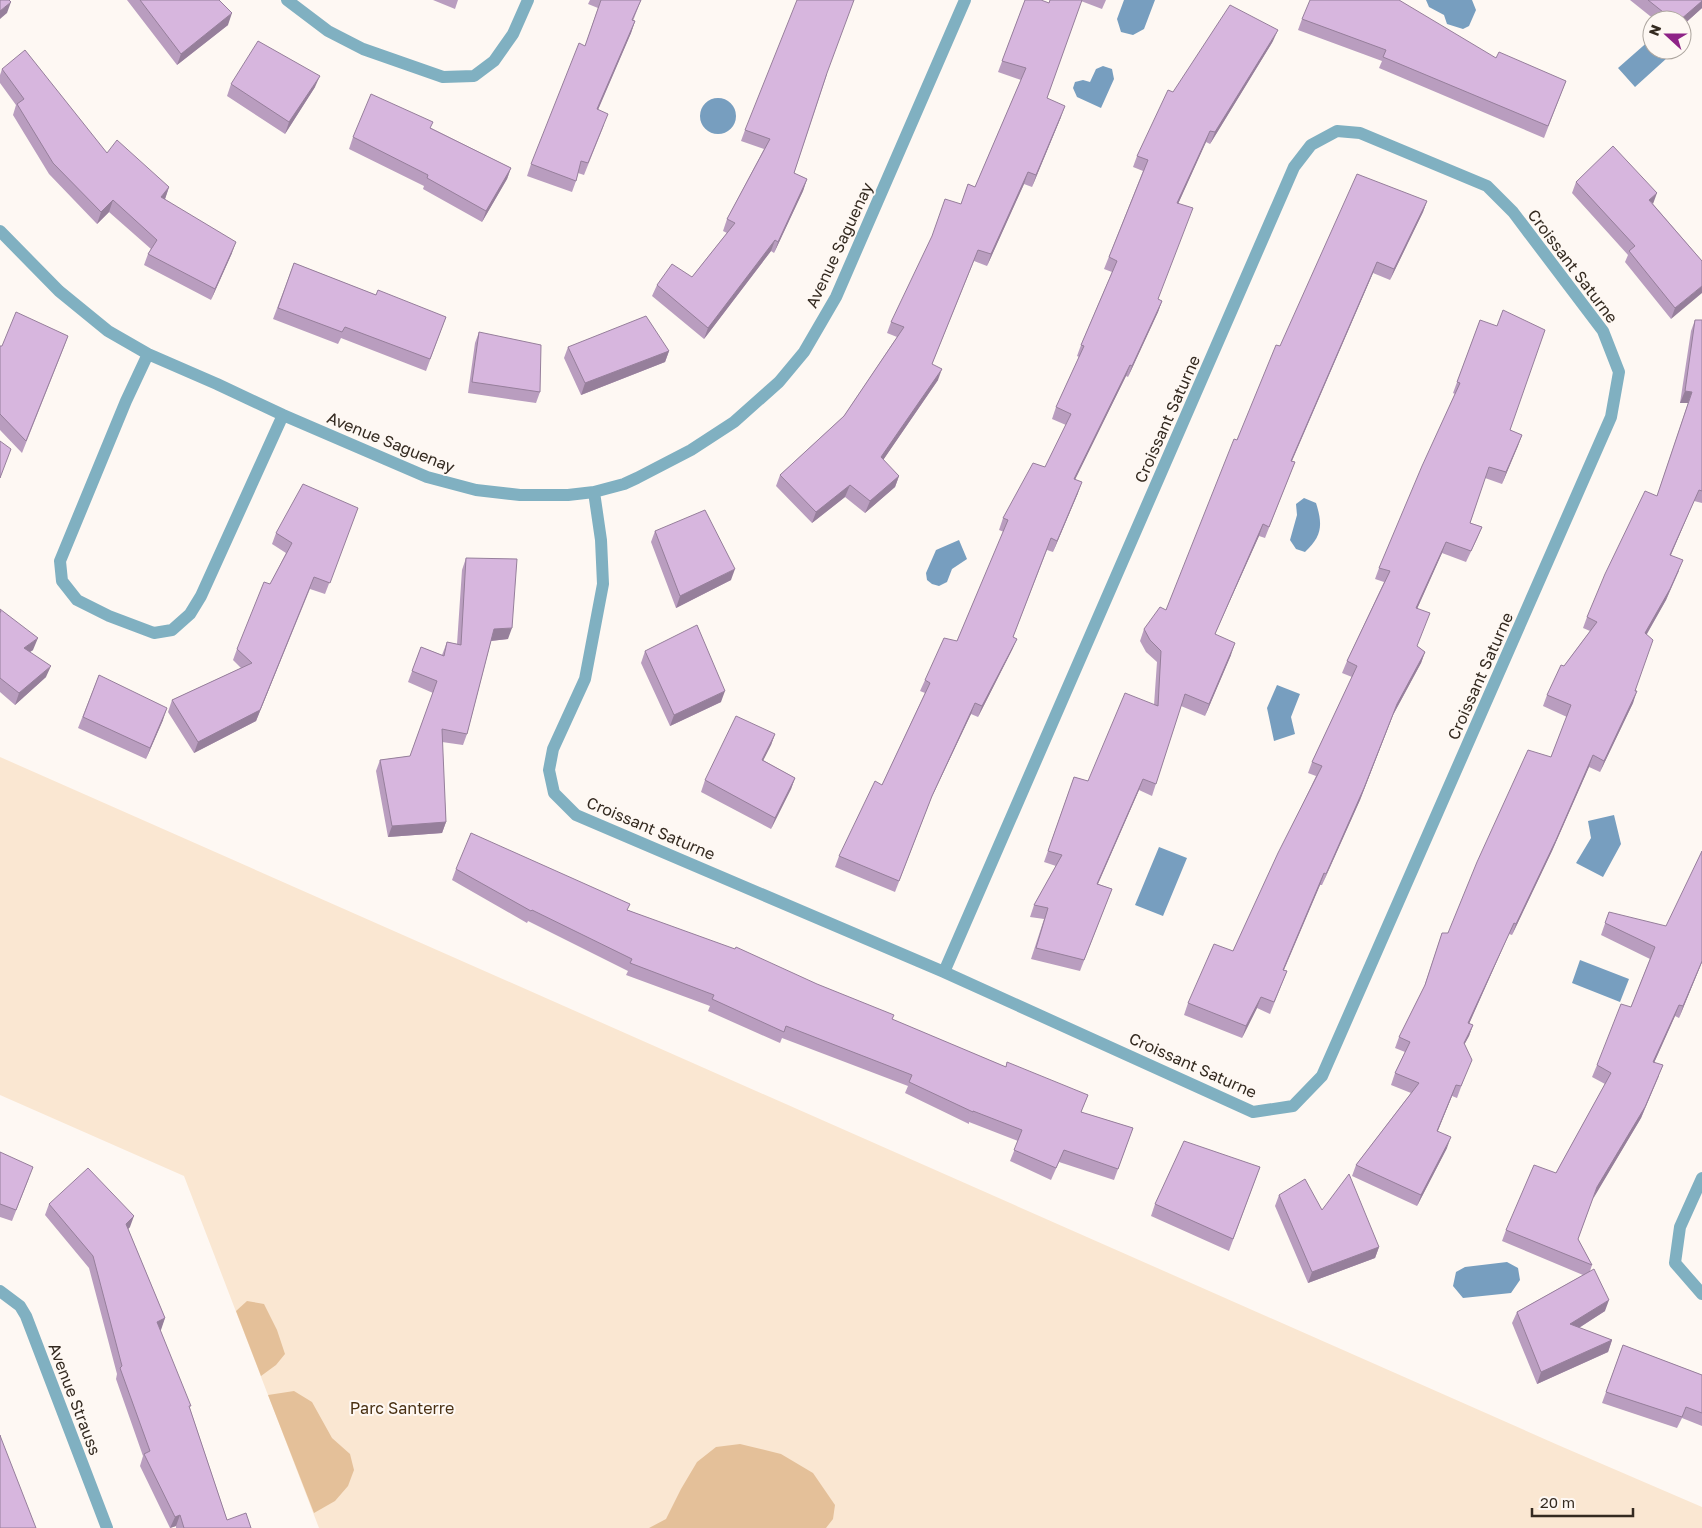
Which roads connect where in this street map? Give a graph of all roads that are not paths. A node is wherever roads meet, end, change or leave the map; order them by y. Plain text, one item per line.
1 (287, 0) edge
2 (528, 0) edge
3 (965, 0) edge
4 (0, 230) edge
5 (148, 354) junction
6 (283, 415) junction
7 (594, 492) junction
8 (944, 972) junction
9 (1702, 1178) edge
10 (0, 1291) edge
11 (1702, 1294) edge
12 (107, 1528) edge

1 - 2 street
3 - 7 street, Avenue Saguenay
4 - 5 street, Avenue Saguenay
5 - 6 street, Avenue Saguenay
5 - 6 street
6 - 7 street, Avenue Saguenay
7 - 8 street, Croissant Saturne
8 - 8 street, Croissant Saturne
9 - 11 street
10 - 12 street, Avenue Strauss

